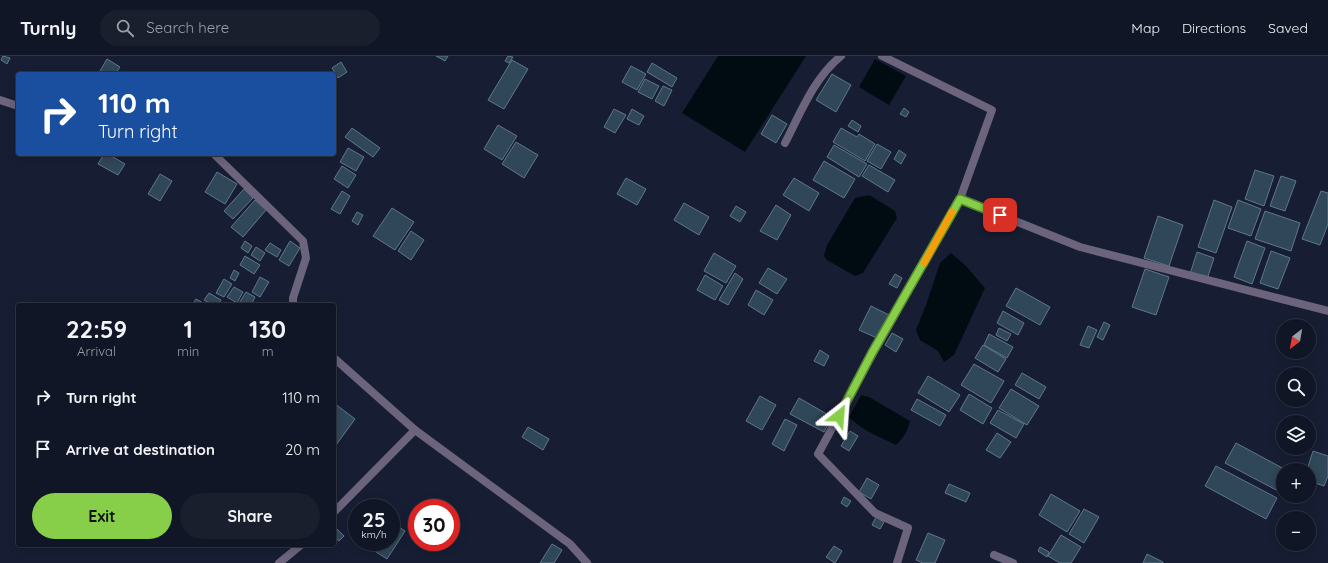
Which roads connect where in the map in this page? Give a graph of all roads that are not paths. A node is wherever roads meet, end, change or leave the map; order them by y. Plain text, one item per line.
1 (842, 56) edge
2 (882, 56) edge
3 (0, 100) edge
4 (16, 105) edge
5 (784, 143) dead end
6 (216, 156) edge
7 (960, 199) junction
8 (293, 303) edge
9 (1328, 311) edge
10 (336, 360) edge
11 (415, 430) junction
12 (336, 510) edge
13 (299, 547) edge
14 (994, 555) dead end
15 (279, 563) edge
16 (587, 563) edge
17 (897, 563) edge
18 (1012, 563) edge

1 - 5 street
2 - 7 street
3 - 4 street
6 - 8 street
7 - 9 street
7 - 17 street
10 - 11 street
11 - 12 street
11 - 16 street
13 - 15 street
14 - 18 street

